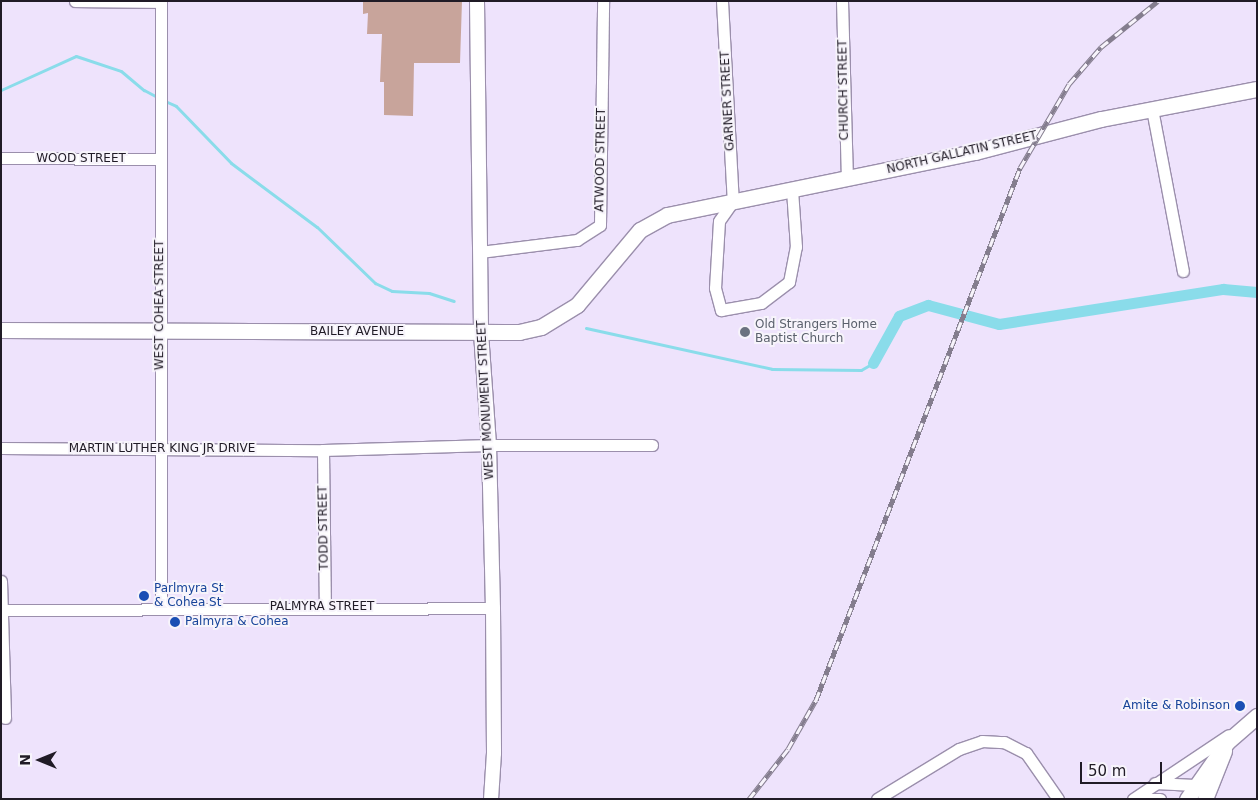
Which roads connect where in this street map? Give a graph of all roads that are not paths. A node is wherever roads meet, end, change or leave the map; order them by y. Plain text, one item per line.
1 (75, 1) edge
2 (477, 1) edge
3 (603, 1) edge
4 (722, 1) edge
5 (842, 1) edge
6 (161, 2) edge
7 (1257, 89) edge
8 (1152, 109) junction
9 (1, 158) edge
10 (160, 159) junction
11 (846, 178) junction
12 (792, 190) junction
13 (733, 201) junction
14 (667, 215) joint
15 (480, 252) junction
16 (1183, 271) dead end
17 (1, 330) edge
18 (160, 331) junction
19 (481, 333) junction
20 (489, 445) junction
21 (652, 445) dead end
22 (1, 448) edge
23 (160, 449) junction
24 (323, 450) junction
25 (1, 581) edge
26 (325, 606) junction
27 (161, 608) junction
28 (493, 608) junction
29 (2, 610) edge
30 (5, 718) dead end
31 (1253, 719) edge
32 (1226, 742) junction
33 (1155, 783) junction
34 (1190, 792) edge
35 (491, 799) edge
36 (877, 799) edge
37 (1058, 799) edge
38 (1133, 799) edge
39 (1145, 799) edge
40 (1160, 799) edge
41 (1205, 799) edge

1 - 6 street
2 - 15 street, WEST MONUMENT STREET
3 - 15 street, ATWOOD STREET
4 - 13 street, GARNER STREET
5 - 11 street, CHURCH STREET
6 - 10 street, WEST COHEA STREET
7 - 8 main road, NORTH GALLATIN STREET
8 - 11 main road, NORTH GALLATIN STREET
8 - 16 street
9 - 10 street, WOOD STREET
10 - 18 street, WEST COHEA STREET
11 - 12 main road, NORTH GALLATIN STREET
12 - 13 main road, NORTH GALLATIN STREET
12 - 13 street
13 - 14 main road, NORTH GALLATIN STREET
14 - 19 main road, BAILEY AVENUE
15 - 19 street, WEST MONUMENT STREET
17 - 18 main road, BAILEY AVENUE
18 - 19 main road, BAILEY AVENUE
18 - 23 street, WEST COHEA STREET
19 - 20 street, WEST MONUMENT STREET
20 - 21 street, MARTIN LUTHER KING JR DRIVE
20 - 24 street, MARTIN LUTHER KING JR DRIVE
20 - 28 street, WEST MONUMENT STREET
22 - 23 street, MARTIN LUTHER KING JR DRIVE
23 - 24 street, MARTIN LUTHER KING JR DRIVE
23 - 27 street, WEST COHEA STREET
24 - 26 street, TODD STREET
25 - 29 street
26 - 27 street, PALMYRA STREET
26 - 28 street, PALMYRA STREET
27 - 29 street, PALMYRA STREET
28 - 35 street, WEST MONUMENT STREET
29 - 30 street
31 - 32 main road
31 - 33 street
32 - 34 main road
32 - 41 main road
33 - 34 street
33 - 38 street
36 - 37 street
39 - 40 street

